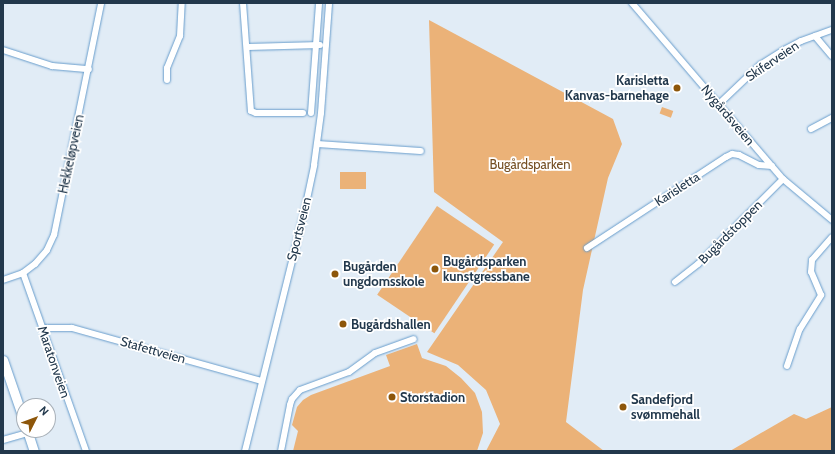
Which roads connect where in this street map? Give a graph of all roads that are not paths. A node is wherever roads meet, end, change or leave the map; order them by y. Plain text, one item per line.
1 (102, 3) edge
2 (182, 3) edge
3 (243, 3) edge
4 (319, 3) edge
5 (330, 3) edge
6 (632, 3) edge
7 (832, 30) edge
8 (815, 36) junction
9 (317, 44) junction
10 (326, 45) junction
11 (248, 47) junction
12 (3, 50) edge
13 (832, 56) edge
14 (89, 69) junction
15 (167, 80) dead end
16 (719, 104) junction
17 (303, 113) dead end
18 (311, 113) dead end
19 (832, 118) edge
20 (811, 129) dead end
21 (317, 144) junction
22 (421, 152) dead end
23 (772, 166) junction
24 (783, 179) junction
25 (832, 220) edge
26 (832, 237) edge
27 (587, 248) dead end
28 (23, 273) junction
29 (3, 280) edge
30 (675, 282) dead end
31 (42, 328) junction
32 (414, 340) dead end
33 (3, 360) edge
34 (787, 366) dead end
35 (262, 381) junction
36 (16, 398) edge
37 (16, 436) edge
38 (30, 438) edge
39 (3, 440) edge
40 (34, 451) edge
41 (86, 451) edge
42 (245, 451) edge
43 (281, 451) edge

1 - 14 street, Hekkeløpveien
2 - 15 street
3 - 11 street
4 - 9 street
5 - 10 street, Sportsveien
6 - 16 street, Nygårdsveien
7 - 8 street, Skiferveien
8 - 13 street
8 - 16 street, Skiferveien
9 - 10 street
9 - 11 street
9 - 18 street
10 - 21 street, Sportsveien
11 - 17 street
12 - 14 street
14 - 28 street, Hekkeløpveien
16 - 23 street, Nygårdsveien
19 - 20 street
21 - 22 street
21 - 35 street, Sportsveien
23 - 24 street, Nygårdsveien
23 - 27 street, Karisletta
24 - 25 street, Nygårdsveien
24 - 30 street, Bugårdstoppen
26 - 34 street
28 - 29 street, Hekkeløpveien
28 - 31 street, Maratonveien
31 - 35 street, Stafettveien
31 - 41 street, Maratonveien
32 - 43 street
33 - 36 main road
35 - 42 street, Sportsveien
37 - 39 street
38 - 40 main road

